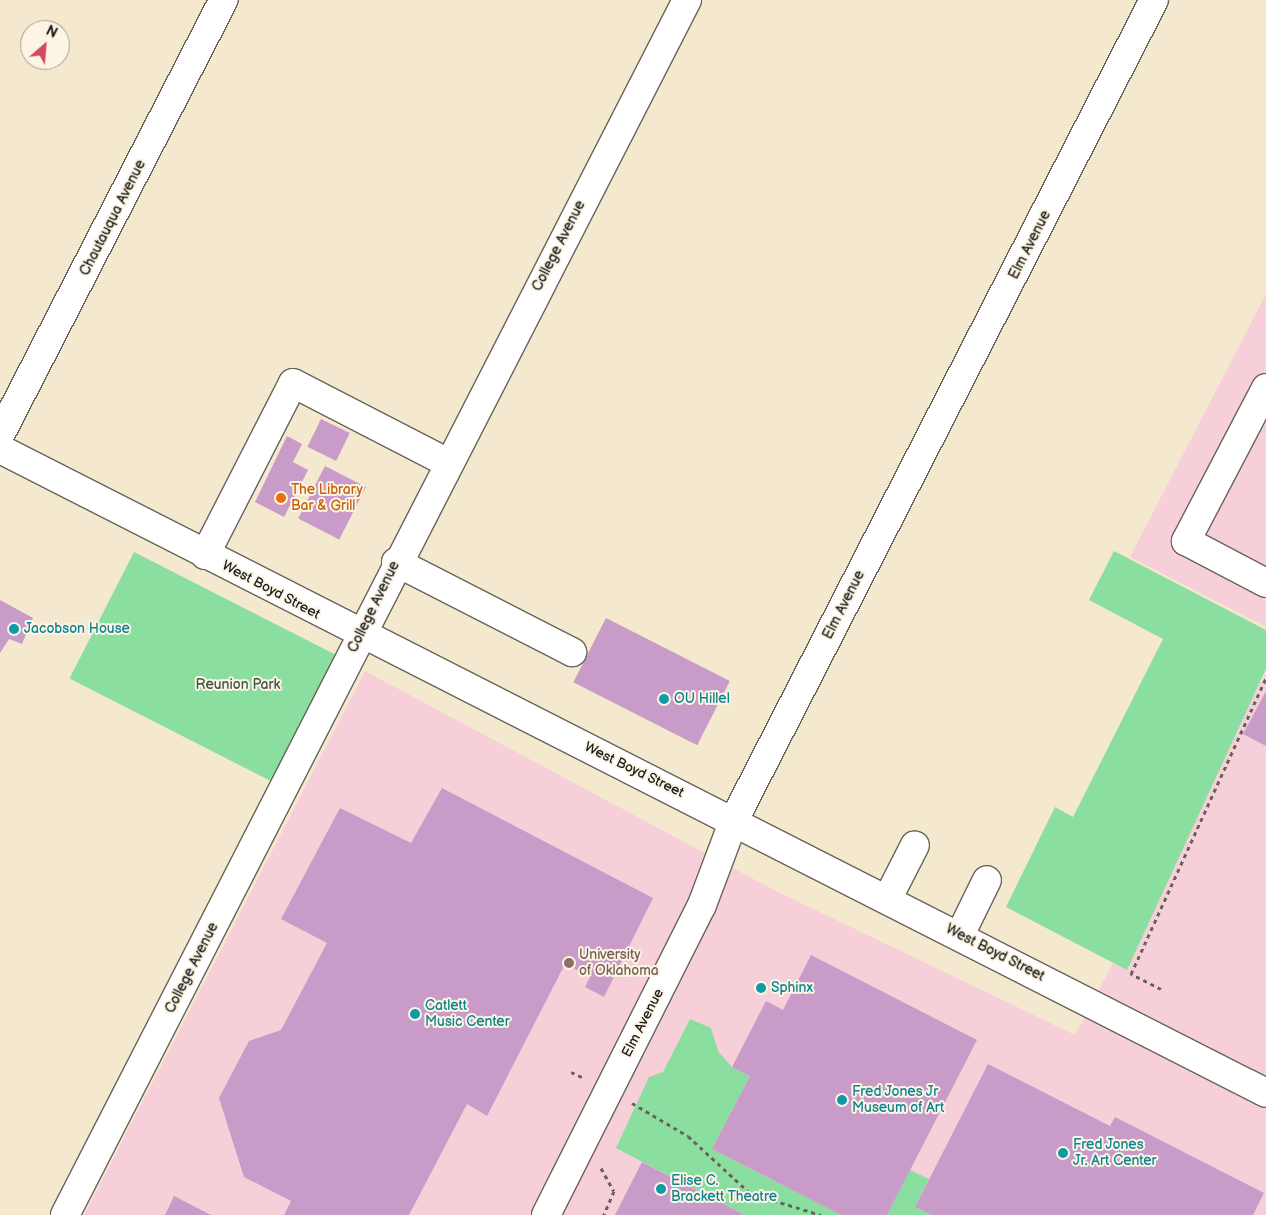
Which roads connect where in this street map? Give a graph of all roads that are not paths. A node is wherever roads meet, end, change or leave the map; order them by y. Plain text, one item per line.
1 (224, 0) edge
2 (687, 0) edge
3 (1154, 0) edge
4 (1266, 388) edge
5 (0, 434) edge
6 (0, 449) edge
7 (448, 463) junction
8 (205, 555) junction
9 (396, 562) junction
10 (1266, 583) edge
11 (360, 635) junction
12 (572, 652) dead end
13 (734, 820) junction
14 (915, 845) dead end
15 (987, 880) dead end
16 (888, 898) junction
17 (960, 934) junction
18 (1266, 1093) edge
19 (65, 1215) edge
20 (546, 1215) edge

1 - 5 street, Chautauqua Avenue
2 - 7 street, College Avenue
3 - 13 street, Elm Avenue
4 - 10 street
6 - 8 street, West Boyd Street
7 - 8 street
7 - 9 street, College Avenue
8 - 11 street, West Boyd Street
9 - 11 street, College Avenue
9 - 12 street
11 - 13 street, West Boyd Street
11 - 19 street, College Avenue
13 - 16 street, West Boyd Street
13 - 20 street, Elm Avenue
14 - 16 street
15 - 17 street
16 - 17 street, West Boyd Street
17 - 18 street, West Boyd Street

